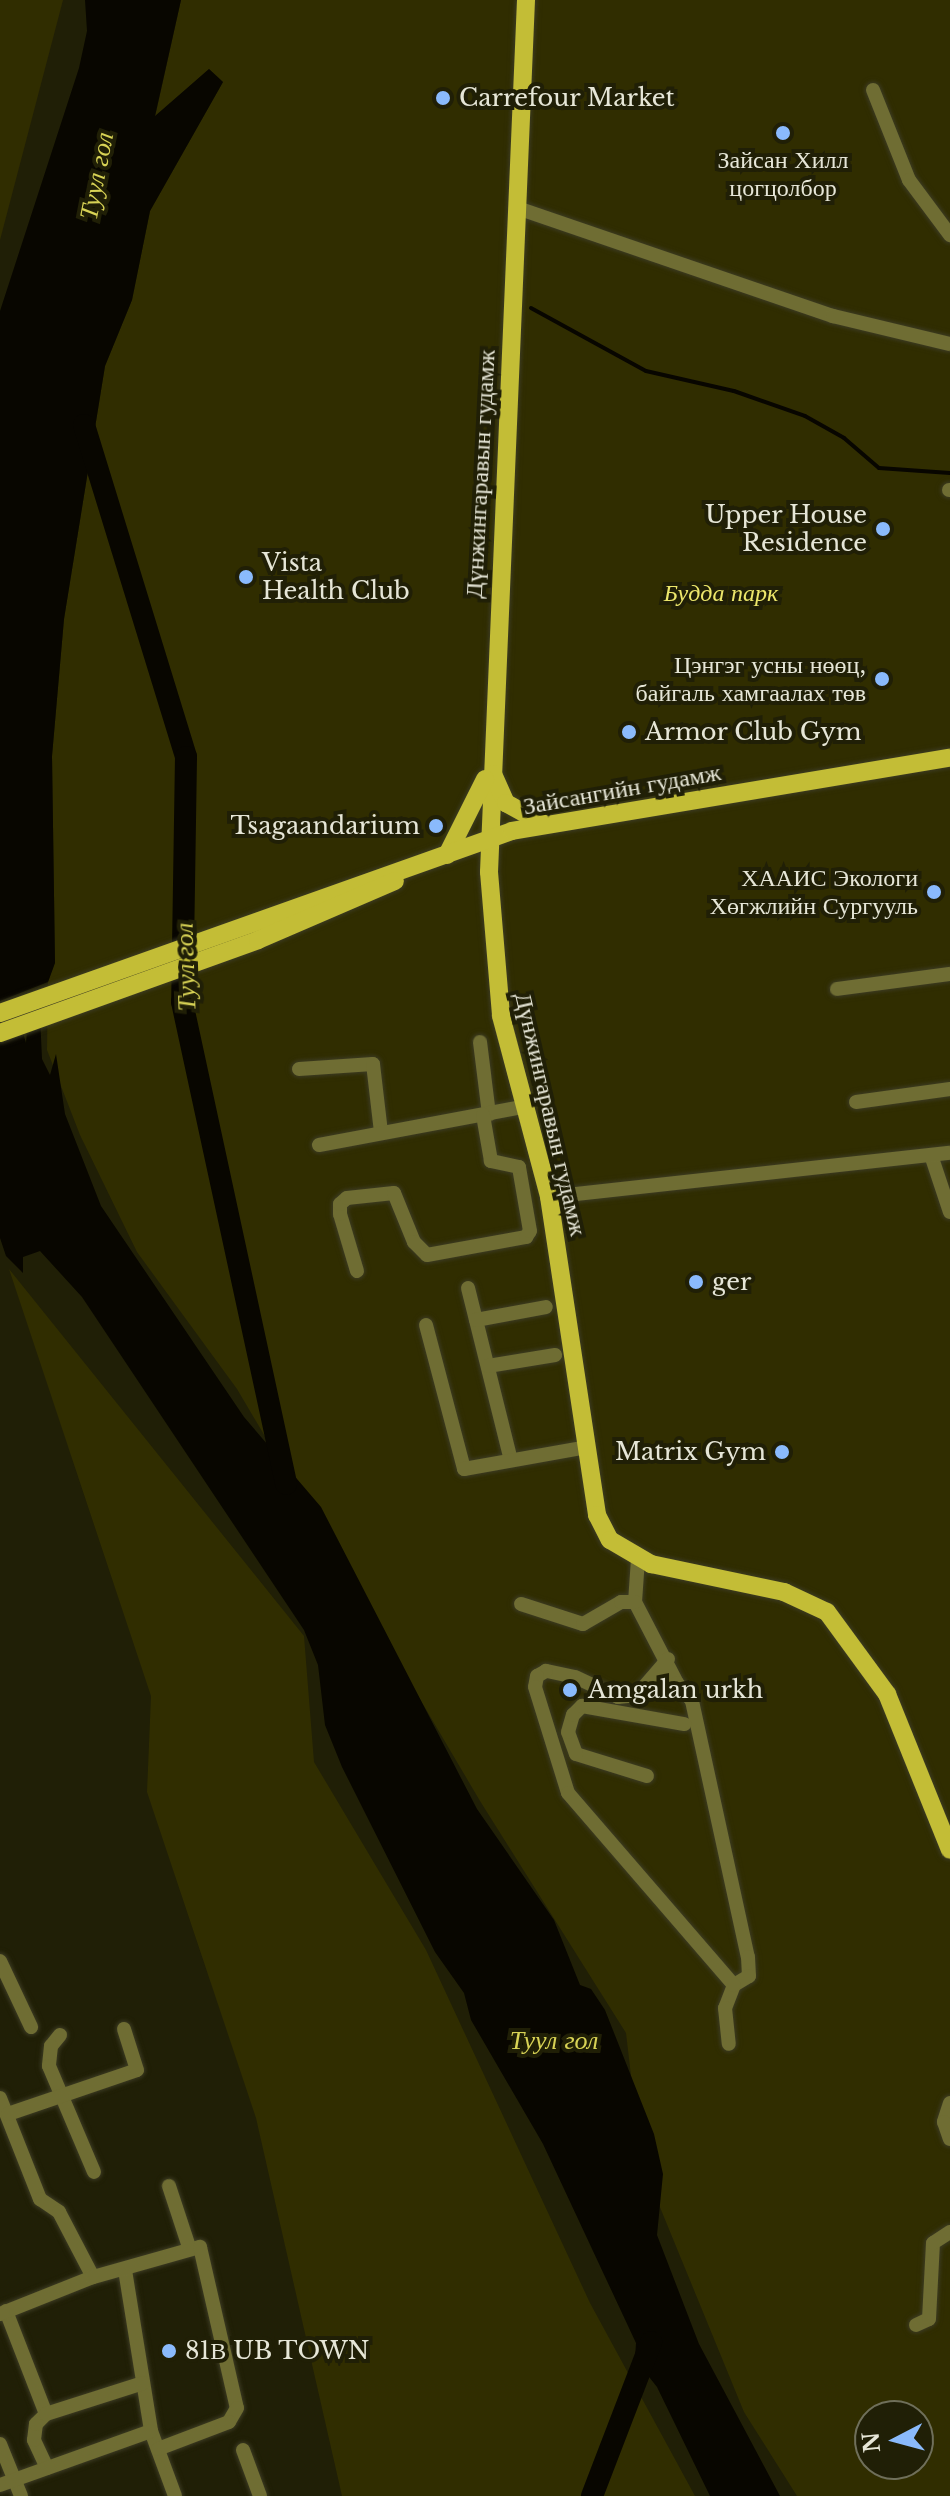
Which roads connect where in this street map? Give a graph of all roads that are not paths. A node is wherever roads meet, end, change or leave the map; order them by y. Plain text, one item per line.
1 (526, 0) edge
2 (873, 90) dead end
3 (517, 208) junction
4 (950, 235) edge
5 (950, 344) edge
6 (950, 758) edge
7 (491, 767) junction
8 (544, 824) junction
9 (488, 840) junction
10 (447, 855) junction
11 (950, 974) edge
12 (837, 989) dead end
13 (0, 1013) edge
14 (0, 1033) edge
15 (480, 1042) dead end
16 (299, 1069) dead end
17 (950, 1089) edge
18 (856, 1102) dead end
19 (527, 1106) junction
20 (486, 1114) junction
21 (381, 1132) junction
22 (319, 1145) dead end
23 (950, 1153) edge
24 (931, 1155) junction
25 (549, 1197) junction
26 (950, 1212) edge
27 (357, 1271) dead end
28 (468, 1288) dead end
29 (546, 1307) dead end
30 (476, 1320) junction
31 (426, 1325) dead end
32 (555, 1355) dead end
33 (488, 1366) junction
34 (588, 1447) junction
35 (511, 1460) junction
36 (638, 1559) junction
37 (635, 1602) junction
38 (521, 1604) dead end
39 (668, 1659) junction
40 (684, 1724) dead end
41 (647, 1776) dead end
42 (950, 1850) edge
43 (0, 1961) edge
44 (734, 1985) junction
45 (31, 2027) dead end
46 (124, 2029) dead end
47 (60, 2035) dead end
48 (729, 2044) dead end
49 (63, 2096) junction
50 (0, 2098) edge
51 (950, 2103) edge
52 (8, 2114) junction
53 (948, 2136) edge
54 (950, 2148) edge
55 (94, 2172) dead end
56 (169, 2186) dead end
57 (950, 2232) edge
58 (189, 2247) junction
59 (125, 2270) junction
60 (93, 2277) junction
61 (3, 2313) edge
62 (916, 2325) dead end
63 (143, 2383) junction
64 (46, 2414) junction
65 (151, 2431) junction
66 (0, 2444) edge
67 (158, 2449) junction
68 (243, 2450) dead end
69 (47, 2468) junction
70 (7, 2482) edge
71 (21, 2496) edge
72 (175, 2496) edge
73 (260, 2496) edge

1 - 3 main road, Дүнжингаравын гудамж
2 - 4 street
3 - 5 street
3 - 7 main road, Дүнжингаравын гудамж
6 - 8 main road, Зайсангийн гудамж
7 - 8 main road
7 - 9 main road, Дүнжингаравын гудамж
7 - 10 main road
8 - 9 main road, Зайсангийн гудамж
9 - 10 main road, Зайсангийн гудамж
9 - 19 main road, Дүнжингаравын гудамж
10 - 13 main road, Зайсангийн гудамж
10 - 14 main road, Зайсангийн гудамж
11 - 12 street
15 - 20 street
16 - 21 street
17 - 18 street
19 - 20 street
19 - 25 main road, Дүнжингаравын гудамж
20 - 21 street
20 - 27 street
21 - 22 street
23 - 24 street
24 - 25 street
24 - 26 street
25 - 34 main road, Дүнжингаравын гудамж
28 - 30 street
29 - 30 street
30 - 33 street
31 - 35 street
32 - 33 street
33 - 35 street
34 - 35 street
34 - 36 main road, Дүнжингаравын гудамж
36 - 37 street
36 - 42 main road, Дүнжингаравын гудамж
37 - 38 street
37 - 39 street
39 - 44 street
39 - 44 street
40 - 41 street
43 - 45 street
44 - 48 street
46 - 49 street
47 - 49 street
49 - 52 street
49 - 55 street
50 - 52 street
51 - 53 street
52 - 60 street
53 - 54 street
56 - 58 street
57 - 62 street
58 - 59 street
58 - 67 street
59 - 60 street
59 - 63 street
60 - 61 street
61 - 64 street
63 - 64 street
63 - 65 street
64 - 69 street
65 - 67 street
65 - 69 street
66 - 70 street
67 - 72 street
68 - 73 street
69 - 70 street
70 - 71 street

